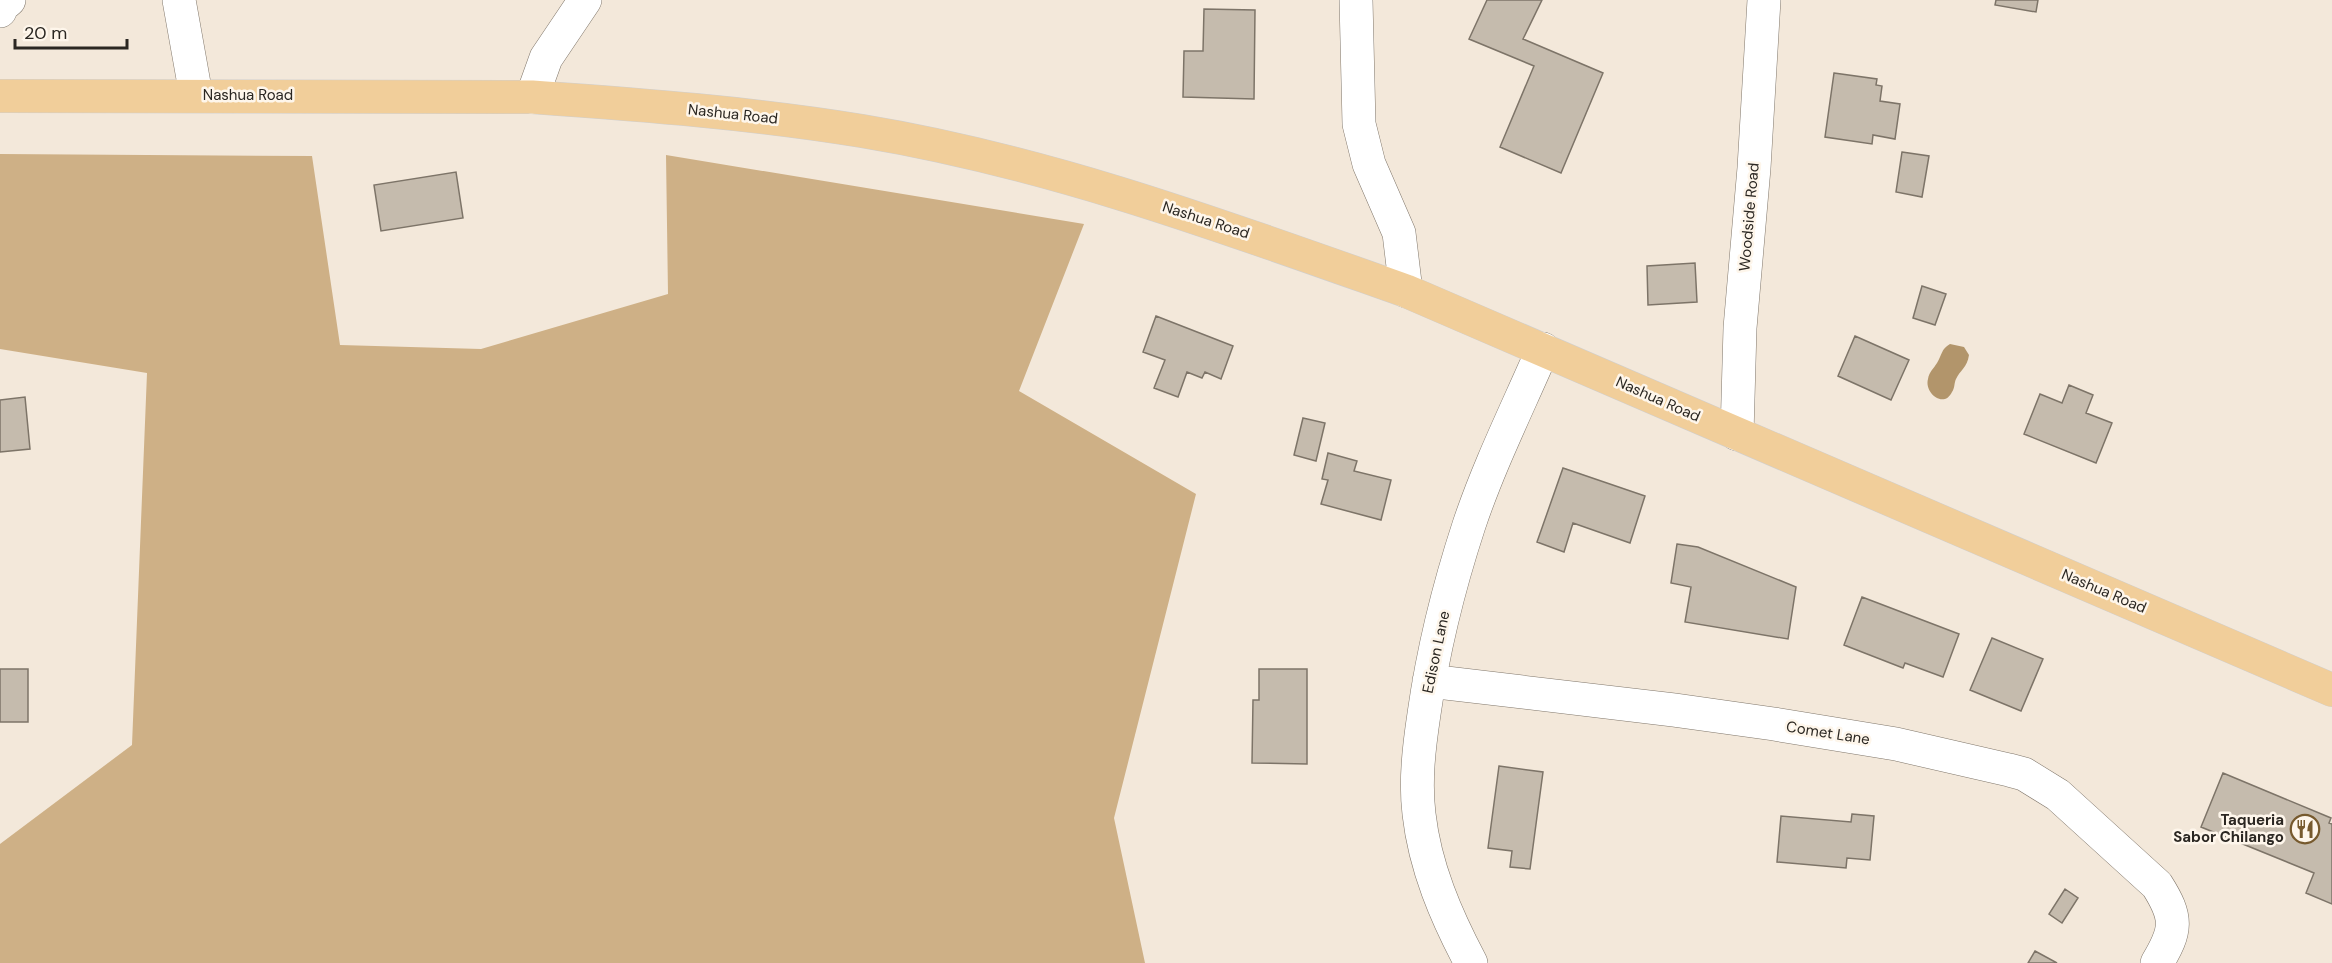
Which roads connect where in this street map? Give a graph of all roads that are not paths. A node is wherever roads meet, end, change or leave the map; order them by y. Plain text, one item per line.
1 (9, 0) edge
2 (179, 0) edge
3 (585, 0) edge
4 (1356, 0) edge
5 (1764, 0) edge
6 (0, 11) edge
7 (196, 95) junction
8 (0, 96) edge
9 (532, 97) junction
10 (1406, 291) junction
11 (1543, 349) junction
12 (1737, 434) junction
13 (1428, 681) junction
14 (2332, 690) edge
15 (1471, 963) edge
16 (2157, 963) edge

1 - 6 street
2 - 7 street
3 - 9 street
4 - 10 street
5 - 12 street, Woodside Road
7 - 8 main road, Nashua Road
7 - 9 main road, Nashua Road
9 - 10 main road, Nashua Road
10 - 11 main road, Nashua Road
11 - 12 main road, Nashua Road
11 - 13 street, Edison Lane
12 - 14 main road, Nashua Road
13 - 15 street, Edison Lane
13 - 16 street, Comet Lane

